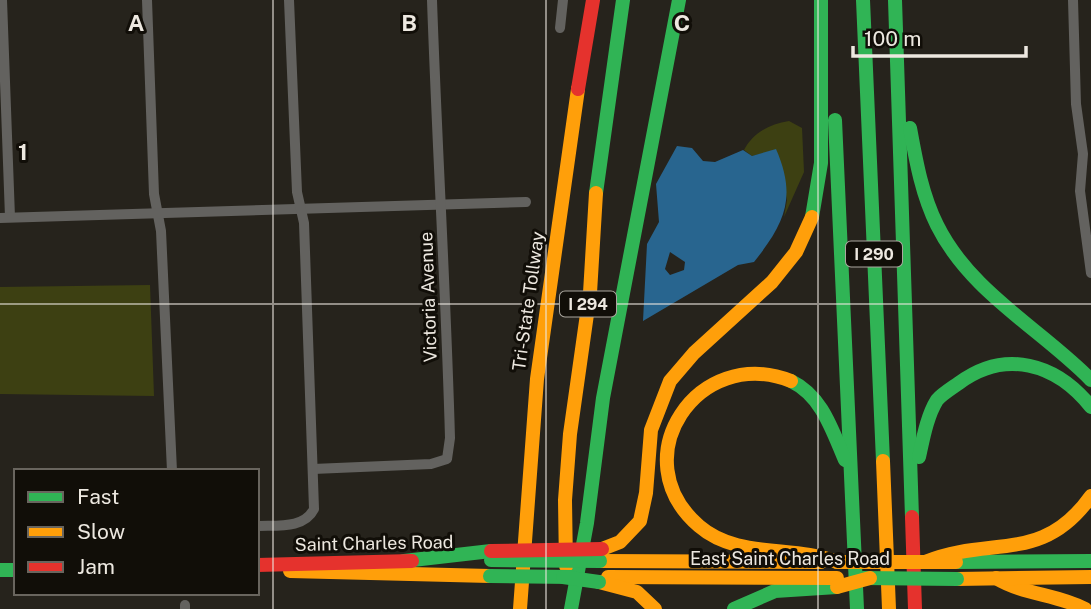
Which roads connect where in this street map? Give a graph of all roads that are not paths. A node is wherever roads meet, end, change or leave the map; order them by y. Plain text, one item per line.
1 (2, 0) edge
2 (147, 0) edge
3 (289, 0) edge
4 (432, 0) edge
5 (564, 0) edge
6 (593, 0) edge
7 (623, 0) edge
8 (679, 0) edge
9 (821, 0) edge
10 (830, 0) edge
11 (863, 0) edge
12 (895, 0) edge
13 (1073, 0) edge
14 (896, 27) junction
15 (560, 28) dead end
16 (1087, 152) edge
17 (526, 202) dead end
18 (441, 204) junction
19 (300, 208) junction
20 (156, 212) junction
21 (5, 217) edge
22 (1091, 273) edge
23 (1091, 380) edge
24 (1091, 407) edge
25 (172, 469) edge
26 (313, 469) junction
27 (850, 473) junction
28 (912, 496) junction
29 (1091, 496) edge
30 (259, 526) edge
31 (601, 555) junction
32 (491, 556) joint
33 (956, 557) junction
34 (1091, 561) edge
35 (837, 562) junction
36 (259, 568) edge
37 (259, 568) edge
38 (1091, 577) edge
39 (996, 578) junction
40 (599, 580) junction
41 (837, 582) junction
42 (520, 609) edge
43 (568, 609) edge
44 (655, 609) edge
45 (734, 609) edge
46 (857, 609) edge
47 (888, 609) edge
48 (915, 609) edge
49 (1085, 609) edge

1 - 21 street
2 - 20 street
3 - 19 street
4 - 18 street, Victoria Avenue
5 - 15 street
6 - 42 main road, Tri-State Tollway / I 294
7 - 43 main road, I 294
8 - 43 main road
9 - 31 main road
10 - 27 main road
11 - 47 main road, I 290
12 - 14 main road, I 290
13 - 16 street
14 - 23 main road
14 - 28 main road, I 290
16 - 22 street
17 - 18 street
18 - 19 street
18 - 26 street, Victoria Avenue
19 - 20 street
19 - 26 street
20 - 21 street
20 - 25 street
24 - 28 main road
26 - 30 street
27 - 35 main road
27 - 46 main road
28 - 48 main road, I 290
29 - 33 main road
31 - 32 main road, East Saint Charles Road, bridge
31 - 35 main road, East Saint Charles Road
32 - 36 main road, Saint Charles Road
33 - 34 main road, East Saint Charles Road
33 - 35 main road, East Saint Charles Road, bridge
37 - 40 main road, Saint Charles Road, bridge
38 - 39 main road, East Saint Charles Road
39 - 41 main road, East Saint Charles Road, bridge
39 - 49 main road
40 - 41 main road, East Saint Charles Road
40 - 44 main road
41 - 45 main road

